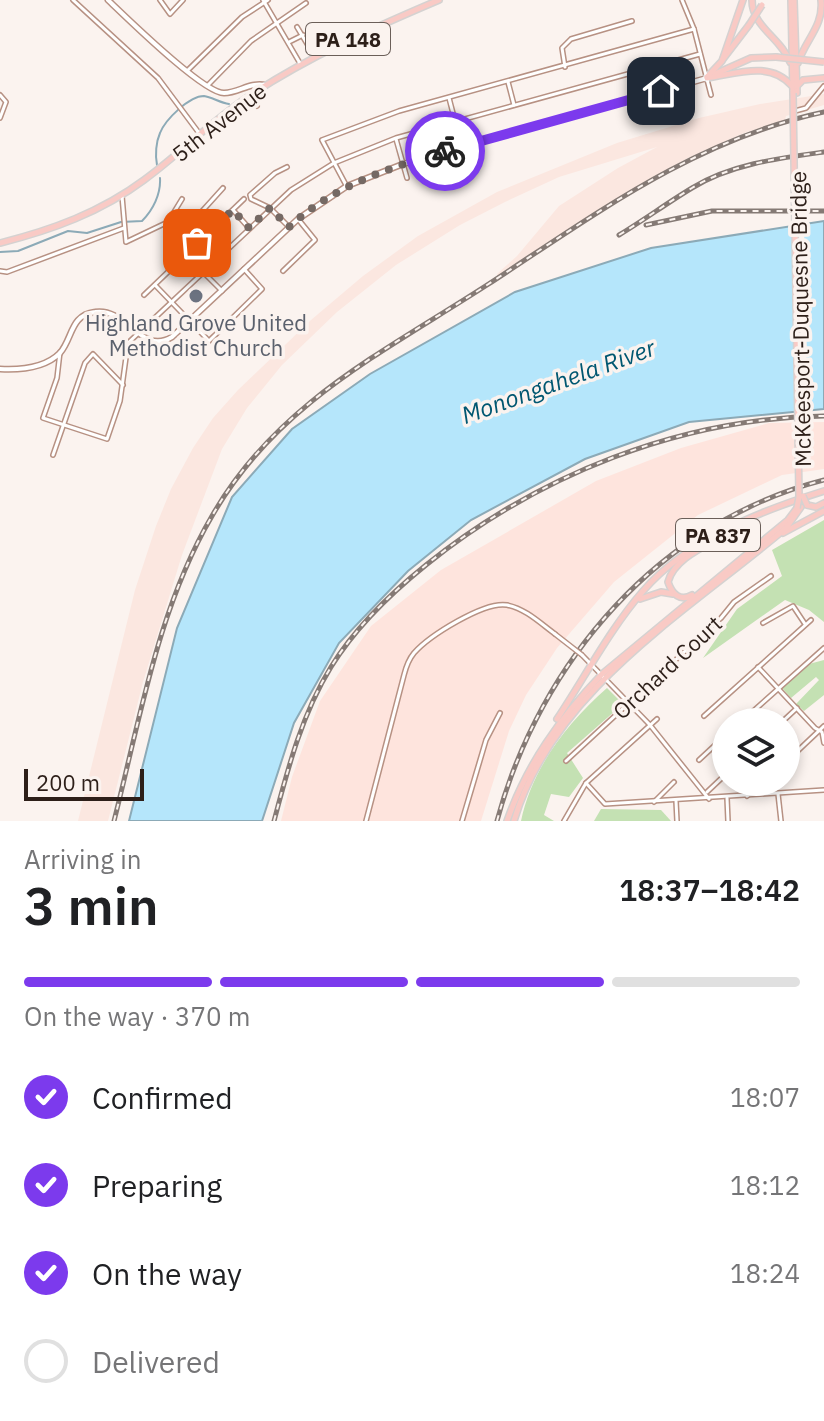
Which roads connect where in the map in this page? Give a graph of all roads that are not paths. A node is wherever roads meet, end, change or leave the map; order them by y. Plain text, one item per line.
1 (73, 0) edge
2 (108, 0) edge
3 (160, 0) edge
4 (183, 0) edge
5 (436, 0) edge
6 (682, 0) edge
7 (743, 0) edge
8 (752, 0) edge
9 (793, 0) edge
10 (821, 0) edge
11 (265, 1) edge
12 (764, 2) edge
13 (306, 3) dead end
14 (278, 21) junction
15 (632, 21) dead end
16 (297, 27) dead end
17 (694, 29) junction
18 (303, 35) junction
19 (289, 42) junction
20 (700, 54) junction
21 (315, 57) junction
22 (722, 61) junction
23 (824, 62) edge
24 (301, 65) junction
25 (565, 67) junction
26 (795, 69) junction
27 (187, 71) junction
28 (632, 73) junction
29 (707, 78) junction
30 (824, 78) edge
31 (508, 81) junction
32 (265, 85) junction
33 (207, 86) junction
34 (824, 86) edge
35 (795, 90) junction
36 (0, 95) edge
37 (711, 95) dead end
38 (249, 96) junction
39 (449, 97) junction
40 (638, 98) junction
41 (514, 105) junction
42 (257, 106) dead end
43 (795, 111) dead end
44 (0, 118) edge
45 (455, 121) junction
46 (200, 135) junction
47 (396, 138) junction
48 (334, 163) junction
49 (403, 164) junction
50 (287, 167) dead end
51 (407, 178) dead end
52 (347, 186) junction
53 (223, 188) dead end
54 (122, 195) junction
55 (182, 199) dead end
56 (244, 199) dead end
57 (270, 208) junction
58 (233, 210) junction
59 (298, 219) junction
60 (124, 224) junction
61 (289, 227) junction
62 (249, 228) junction
63 (209, 232) junction
64 (0, 243) edge
65 (186, 255) junction
66 (244, 269) junction
67 (0, 271) edge
68 (283, 271) dead end
69 (203, 272) junction
70 (155, 285) junction
71 (222, 291) junction
72 (144, 295) dead end
73 (171, 301) junction
74 (190, 321) junction
75 (138, 333) junction
76 (60, 352) junction
77 (0, 369) edge
78 (123, 385) junction
79 (64, 425) junction
80 (53, 455) dead end
81 (824, 493) edge
82 (824, 503) edge
83 (802, 507) junction
84 (824, 511) edge
85 (772, 540) junction
86 (771, 576) dead end
87 (697, 593) junction
88 (674, 594) junction
89 (630, 607) junction
90 (811, 620) dead end
91 (763, 623) dead end
92 (805, 625) junction
93 (824, 648) edge
94 (593, 665) junction
95 (758, 667) junction
96 (604, 676) junction
97 (779, 688) junction
98 (630, 703) junction
99 (757, 708) edge
100 (797, 708) edge
101 (800, 711) edge
102 (500, 713) dead end
103 (704, 716) dead end
104 (657, 719) dead end
105 (650, 725) junction
106 (824, 726) edge
107 (819, 730) junction
108 (824, 742) edge
109 (712, 748) edge
110 (800, 748) edge
111 (699, 760) dead end
112 (566, 761) dead end
113 (532, 764) junction
114 (674, 782) dead end
115 (586, 783) junction
116 (712, 787) edge
117 (824, 790) edge
118 (707, 792) junction
119 (800, 792) edge
120 (747, 796) edge
121 (778, 796) edge
122 (727, 798) junction
123 (710, 799) junction
124 (676, 801) junction
125 (654, 802) junction
126 (366, 821) edge
127 (462, 821) edge
128 (507, 821) edge
129 (514, 821) edge
130 (564, 821) edge
131 (677, 821) edge
132 (728, 821) edge
133 (781, 821) edge

1 - 46 street
2 - 27 main road
3 - 4 street
5 - 21 main road, 5th Avenue / PA 148
6 - 17 street
7 - 22 main road
8 - 26 main road
9 - 26 main road
10 - 26 main road
11 - 14 street
11 - 27 street
12 - 22 main road, bridge
13 - 14 street
14 - 19 street
14 - 33 street
15 - 25 street
16 - 18 street
17 - 20 street
17 - 25 street
18 - 19 street
18 - 21 street
19 - 24 street
20 - 28 street
20 - 29 street
21 - 24 main road, 5th Avenue / PA 148
22 - 29 main road
23 - 29 main road, bridge
24 - 32 main road, 5th Avenue / PA 148
25 - 31 street
26 - 35 main road
27 - 33 main road
28 - 40 street
28 - 41 street
29 - 35 main road
29 - 37 street
29 - 40 main road
30 - 35 main road
31 - 39 street
31 - 41 street
32 - 33 main road
32 - 38 main road, 5th Avenue / PA 148
34 - 43 street
35 - 83 main road, McKeesport-Duquesne Bridge, bridge
35 - 83 main road, McKeesport-Duquesne Bridge, bridge
36 - 44 street
38 - 42 street
38 - 46 main road, 5th Avenue / PA 148
39 - 45 street
39 - 48 street
40 - 49 main road
41 - 45 street
45 - 47 street
46 - 54 main road, 5th Avenue / PA 148
47 - 48 street
47 - 49 street
48 - 52 street
48 - 57 street
49 - 51 street
49 - 52 main road
50 - 57 street
52 - 59 main road
53 - 63 street
54 - 60 street
54 - 64 main road, 5th Avenue / PA 148
55 - 60 street
56 - 58 street
57 - 61 street
57 - 62 street
58 - 62 street
58 - 63 street
59 - 61 main road
59 - 68 street
60 - 67 street
61 - 66 main road
62 - 69 street
63 - 65 street
65 - 69 street
65 - 70 street
66 - 71 main road
66 - 74 street
69 - 71 street
69 - 73 street
70 - 72 street
70 - 73 street
71 - 74 main road
73 - 74 street
73 - 75 street
74 - 75 main road
75 - 76 main road
75 - 78 street
76 - 77 main road
76 - 79 street
78 - 79 street
78 - 79 street
79 - 80 street
81 - 88 main road
81 - 89 main road, PA 837
82 - 83 main road
83 - 85 main road
83 - 87 main road
84 - 85 main road, PA 837
85 - 96 main road, PA 837
86 - 98 street, Orchard Court
87 - 88 main road
87 - 96 main road
88 - 89 main road
89 - 94 main road, PA 837
90 - 92 street
91 - 92 street
92 - 95 street
93 - 97 street
94 - 96 street
94 - 113 main road, PA 837
94 - 126 street, bridge
95 - 97 street
95 - 103 street
96 - 98 street
96 - 113 main road
96 - 129 main road, PA 837
97 - 99 street
97 - 100 street
98 - 105 street
98 - 112 street, Orchard Court
101 - 107 street
102 - 127 street
104 - 105 street
105 - 115 street
105 - 118 street
106 - 107 street
107 - 108 street
107 - 110 street
109 - 111 street
113 - 128 main road, PA 837
114 - 125 street
115 - 125 street
115 - 130 street
116 - 118 street
117 - 119 street
118 - 123 street
120 - 122 street
121 - 133 street
122 - 123 street
122 - 132 street
123 - 124 street
124 - 125 street
124 - 131 street

